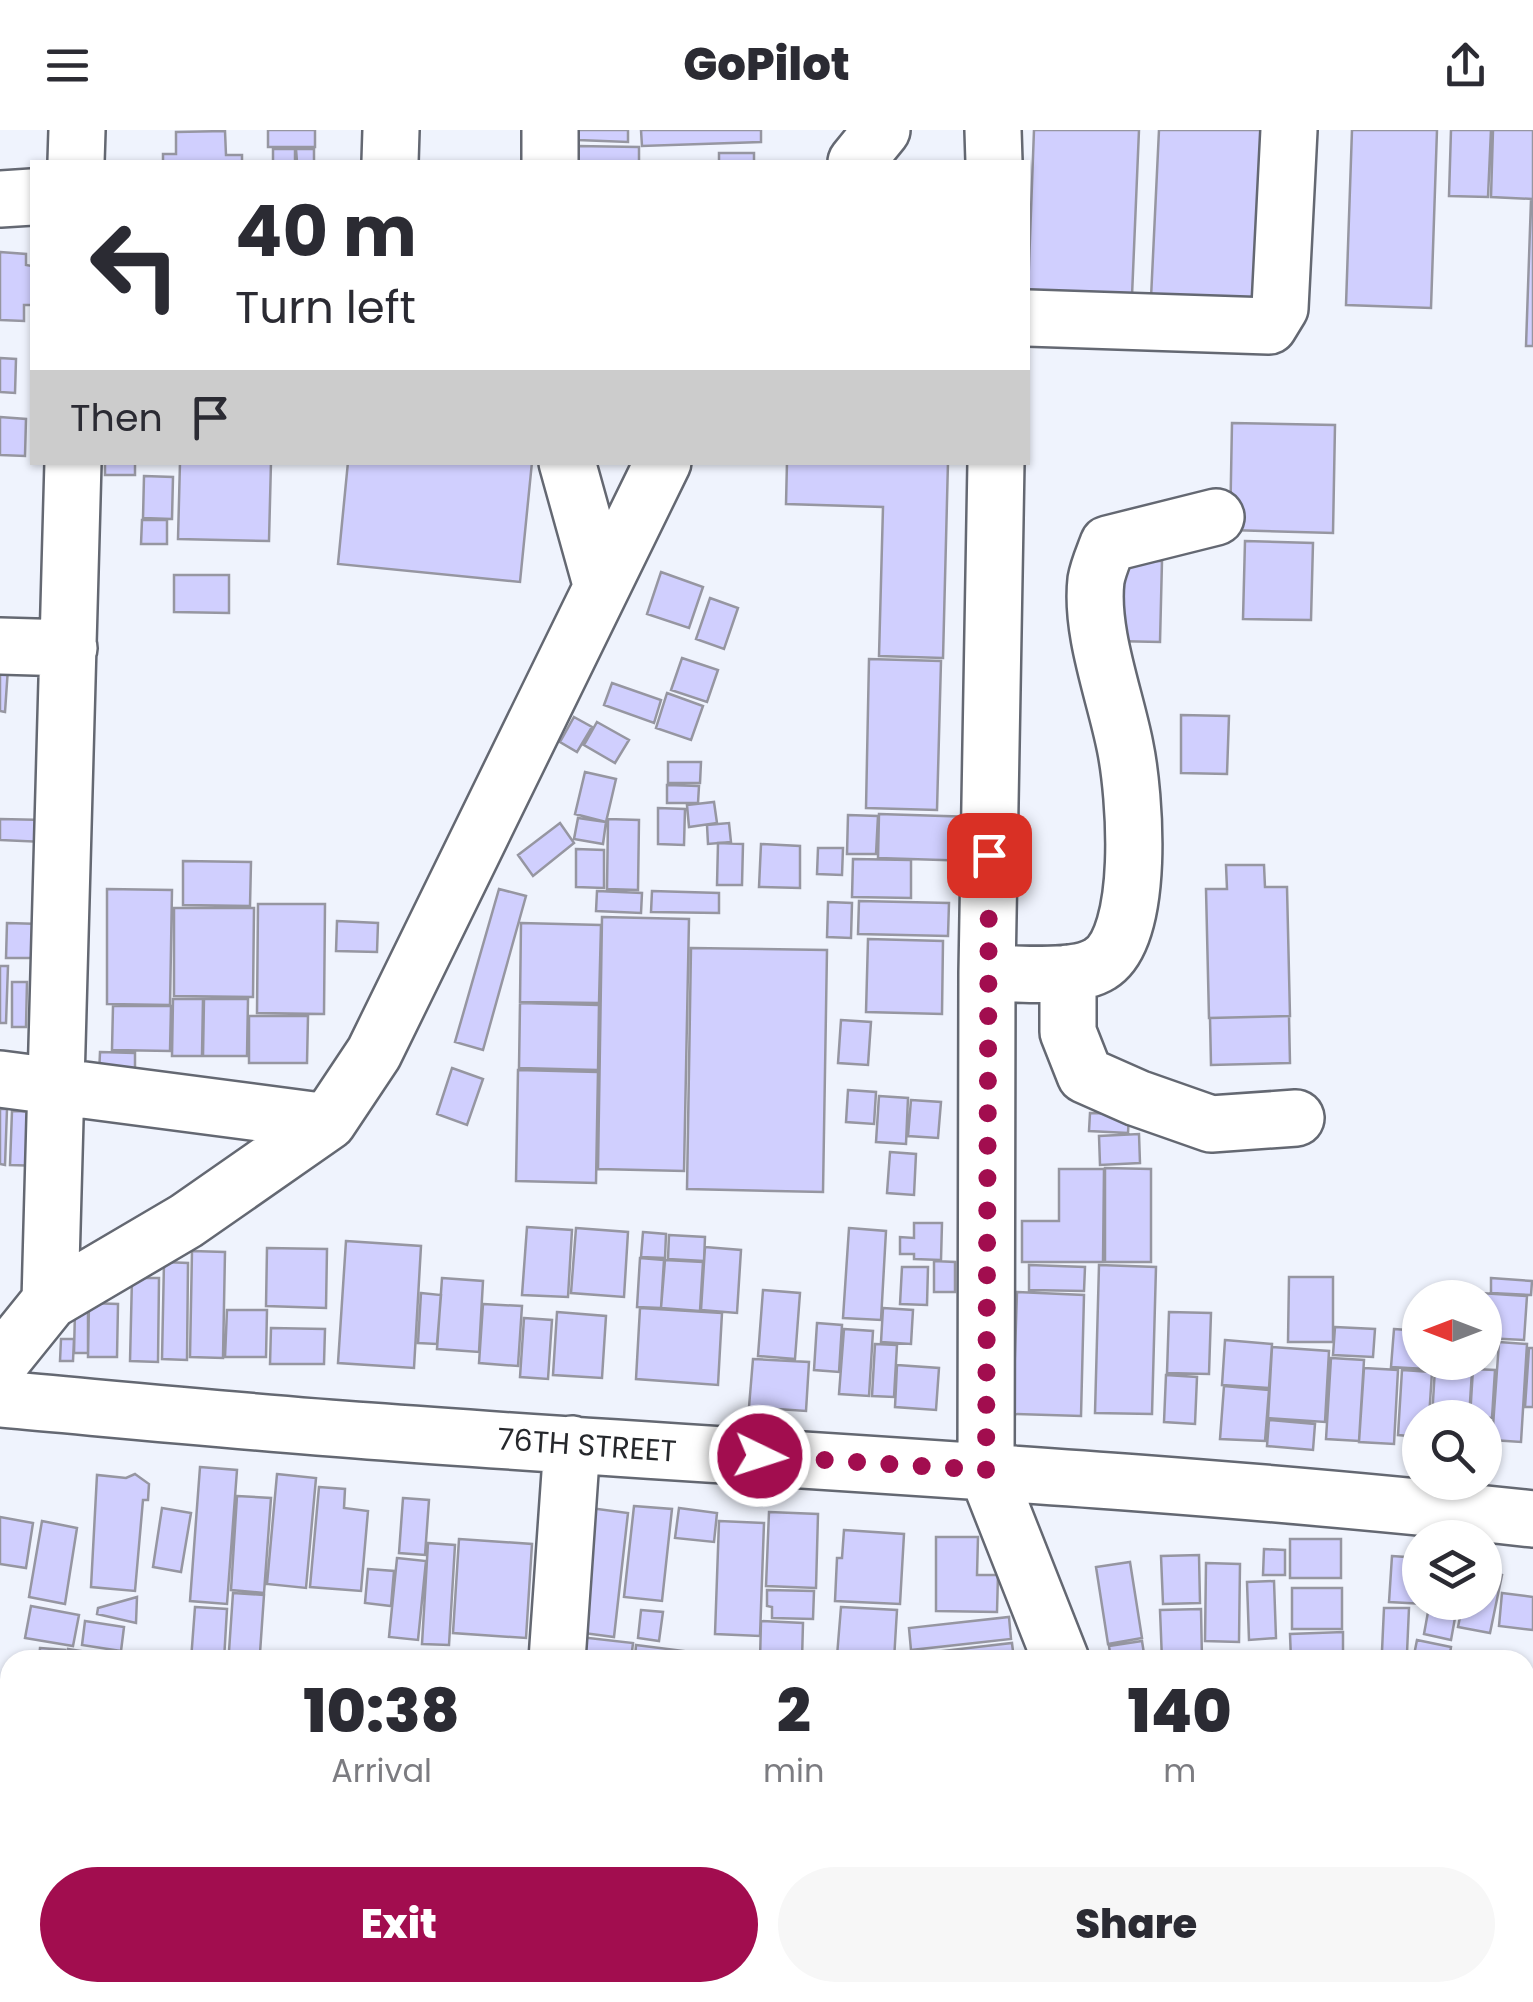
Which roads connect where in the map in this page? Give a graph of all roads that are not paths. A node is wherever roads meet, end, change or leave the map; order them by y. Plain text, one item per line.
1 (77, 130) edge
2 (391, 130) edge
3 (550, 130) edge
4 (882, 130) edge
5 (992, 130) edge
6 (1289, 130) edge
7 (76, 160) edge
8 (390, 160) edge
9 (550, 160) edge
10 (858, 160) edge
11 (994, 160) edge
12 (30, 197) edge
13 (0, 199) edge
14 (1030, 318) edge
15 (73, 465) edge
16 (568, 465) edge
17 (661, 465) edge
18 (996, 465) edge
19 (1216, 517) dead end
20 (601, 584) junction
21 (0, 646) edge
22 (69, 648) junction
23 (987, 972) junction
24 (1068, 972) junction
25 (0, 1079) edge
26 (58, 1086) junction
27 (1296, 1118) dead end
28 (328, 1122) junction
29 (50, 1300) junction
30 (0, 1363) edge
31 (0, 1398) edge
32 (572, 1444) junction
33 (986, 1470) junction
34 (1533, 1519) edge
35 (558, 1650) edge
36 (1057, 1650) edge

1 - 7 street
2 - 8 street
3 - 9 street
4 - 10 street
5 - 11 street
6 - 14 street
12 - 13 street
15 - 22 street
16 - 20 street
17 - 20 street
18 - 23 street
19 - 24 street
20 - 28 street
21 - 22 street
22 - 26 street
23 - 24 street
23 - 33 street
24 - 27 street
25 - 26 street
26 - 28 street
26 - 29 street
28 - 29 street
29 - 30 street
31 - 32 street, 76TH STREET
32 - 33 street, 76TH STREET
32 - 35 street
33 - 34 street, 76TH STREET
33 - 36 street

